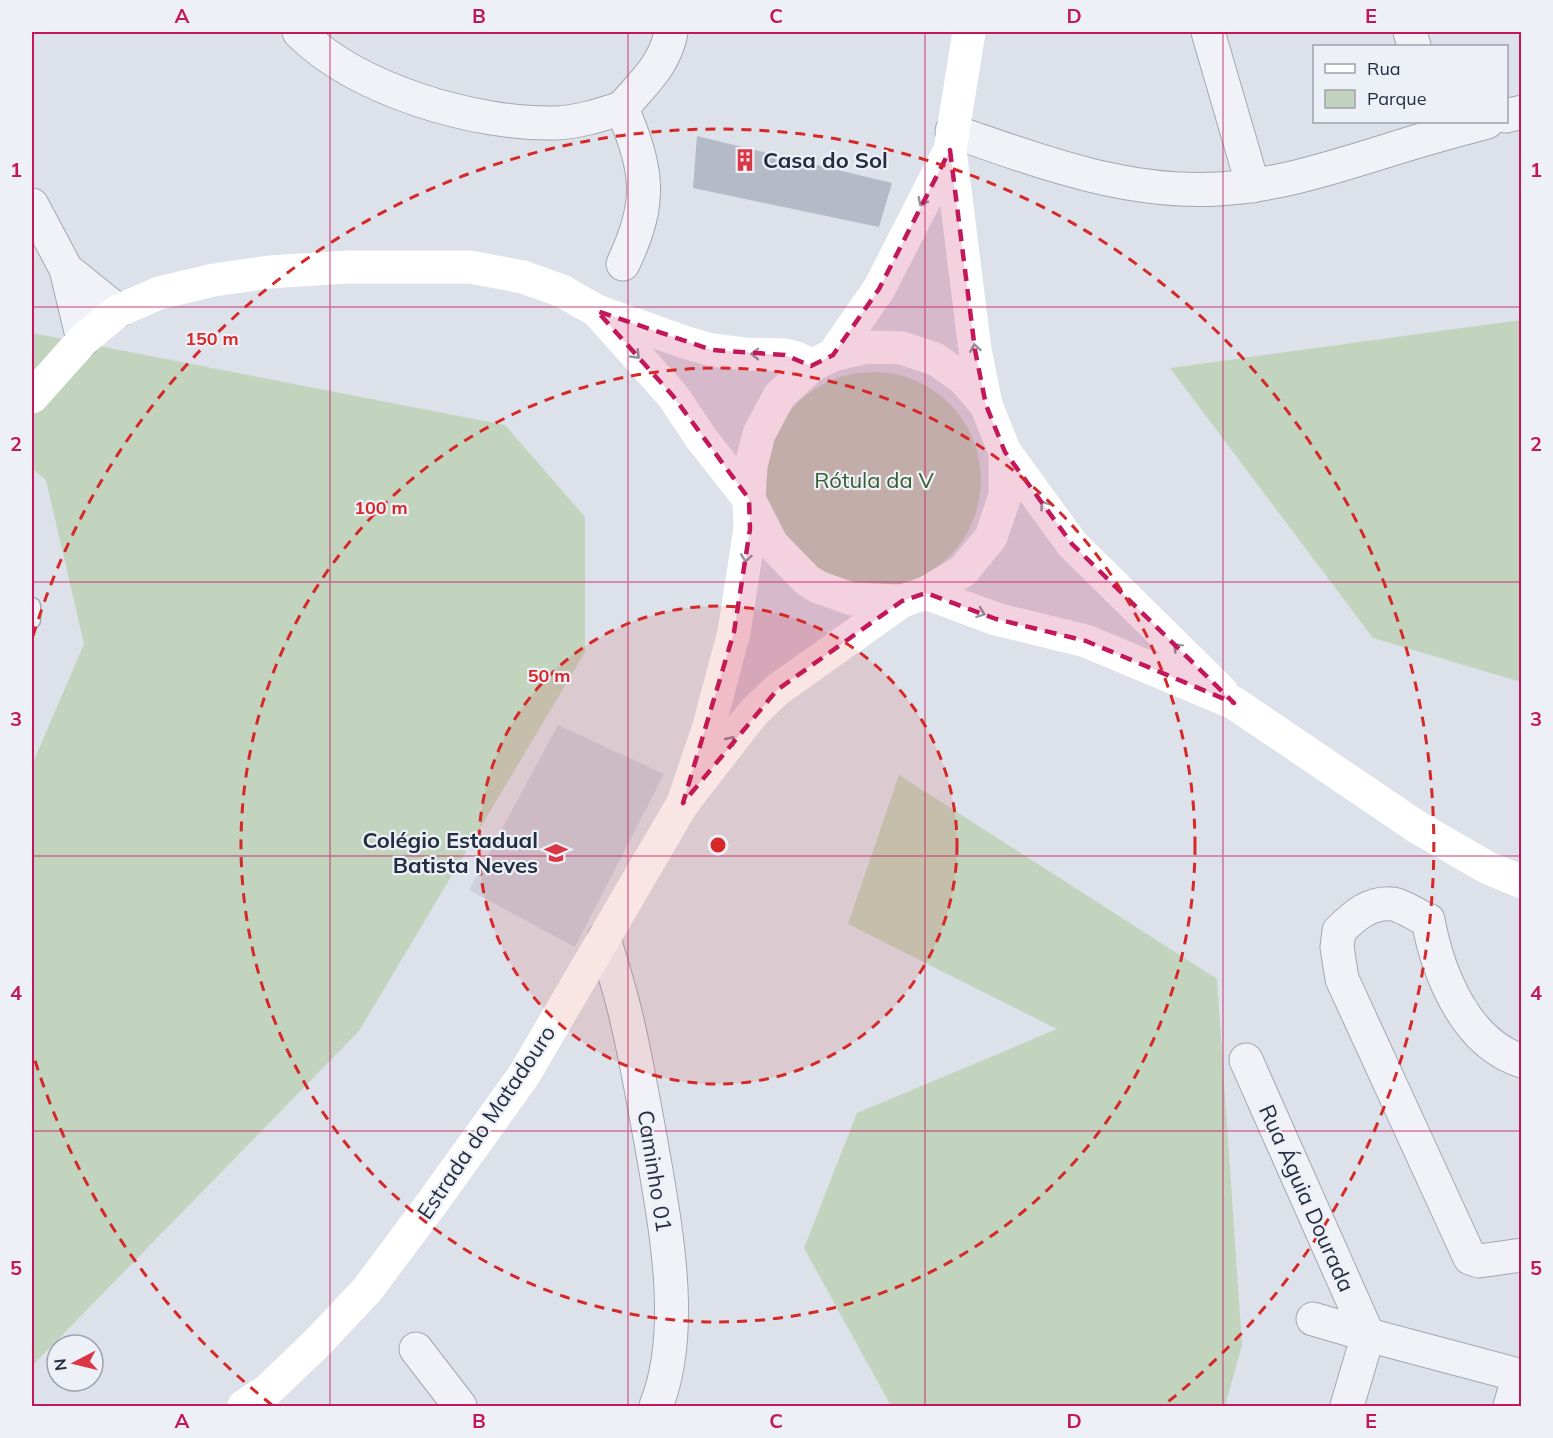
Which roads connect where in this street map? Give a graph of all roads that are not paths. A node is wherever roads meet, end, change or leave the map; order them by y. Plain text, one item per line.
1 (299, 32) edge
2 (671, 32) edge
3 (969, 32) edge
4 (1208, 32) edge
5 (622, 108) junction
6 (1478, 123) edge
7 (1436, 128) edge
8 (951, 140) junction
9 (1254, 186) junction
10 (32, 205) edge
11 (623, 264) dead end
12 (66, 269) junction
13 (118, 311) junction
14 (597, 311) junction
15 (83, 340) junction
16 (822, 361) junction
17 (32, 397) edge
18 (986, 405) junction
19 (1005, 452) junction
20 (749, 499) junction
21 (914, 597) junction
22 (32, 606) edge
23 (32, 620) edge
24 (1233, 703) junction
25 (683, 803) junction
26 (1521, 882) edge
27 (603, 938) junction
28 (1246, 1060) dead end
29 (1521, 1061) edge
30 (1521, 1255) edge
31 (1313, 1319) dead end
32 (1368, 1335) junction
33 (416, 1349) dead end
34 (1520, 1375) edge
35 (244, 1407) edge
36 (460, 1407) edge
37 (656, 1407) edge
38 (1347, 1407) edge
39 (1510, 1407) edge

1 - 5 street
2 - 5 street
3 - 8 main road
4 - 9 street
5 - 11 street
6 - 7 street
7 - 9 street
8 - 9 street
8 -> 16 main road, Estrada do Matadouro
18 -> 8 main road
10 - 12 street
12 - 13 street
12 - 15 street
13 - 14 main road
13 - 15 main road
16 -> 14 main road
14 -> 20 main road
15 - 17 main road
16 - 18 main road
16 - 20 main road, Estrada do Matadouro
18 - 19 main road
19 - 21 main road, Estrada do Matadouro
24 -> 19 main road
20 - 21 main road
20 -> 25 main road, Estrada do Matadouro
21 -> 24 main road
25 -> 21 main road, Estrada do Matadouro
22 - 23 lane
24 - 26 main road
25 - 27 main road, Estrada do Matadouro
27 - 35 main road, Estrada do Matadouro
27 - 37 street, Caminho 01
28 - 32 street, Rua Águia Dourada
29 - 30 street
31 - 32 street
32 - 34 street
32 - 38 street
33 - 36 street
34 - 39 street

